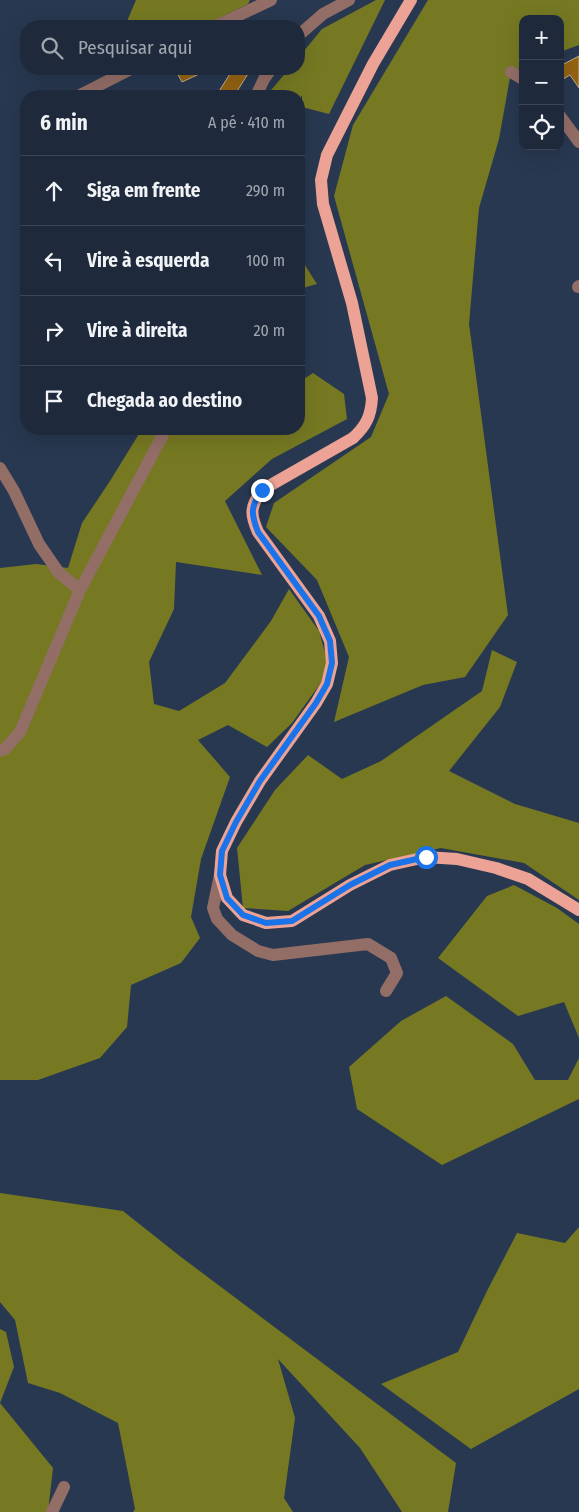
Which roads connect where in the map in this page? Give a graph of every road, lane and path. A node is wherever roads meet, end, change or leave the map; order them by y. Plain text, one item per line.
1 (271, 0) edge
2 (349, 0) edge
3 (411, 0) edge
4 (229, 20) edge
5 (305, 30) edge
6 (511, 72) dead end
7 (119, 75) edge
8 (267, 75) edge
9 (519, 77) edge
10 (90, 90) edge
11 (259, 90) edge
12 (564, 121) edge
13 (579, 142) edge
14 (163, 435) edge
15 (0, 468) edge
16 (80, 590) junction
17 (0, 751) edge
18 (220, 875) junction
19 (579, 910) edge
20 (386, 991) dead end
21 (64, 1488) dead end
22 (52, 1512) edge

1 - 4 street
2 - 5 street
3 - 18 main road
6 - 9 street
7 - 10 street
8 - 11 street
12 - 13 street
14 - 16 street
15 - 16 street
16 - 17 street
18 - 19 main road
18 - 20 street
21 - 22 street

